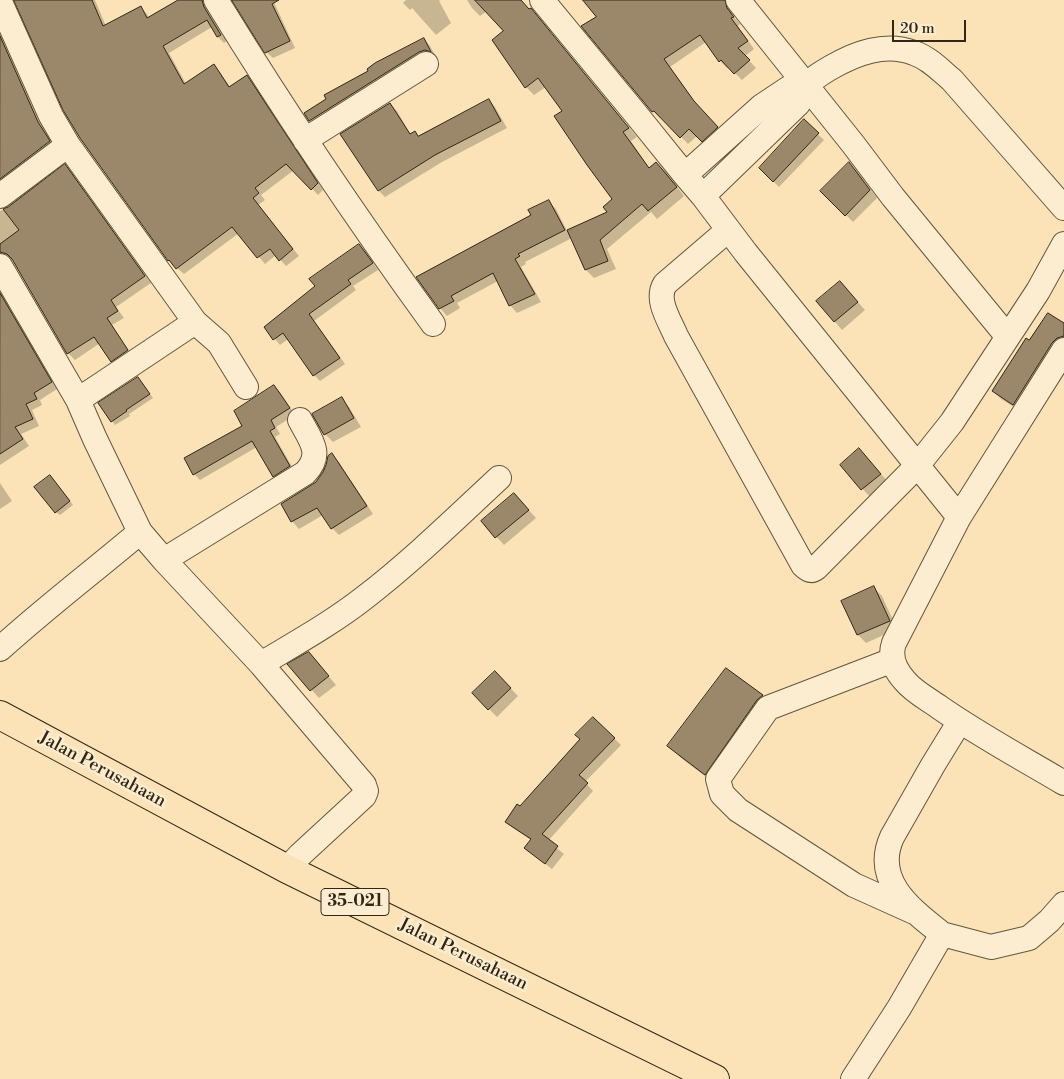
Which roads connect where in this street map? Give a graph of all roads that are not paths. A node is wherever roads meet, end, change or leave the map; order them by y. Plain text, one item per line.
1 (216, 0) edge
2 (542, 0) edge
3 (738, 0) edge
4 (0, 2) edge
5 (426, 64) dead end
6 (806, 86) junction
7 (305, 140) junction
8 (68, 145) junction
9 (685, 176) junction
10 (0, 196) edge
11 (703, 196) junction
12 (1064, 208) edge
13 (728, 230) junction
14 (1064, 244) edge
15 (0, 266) edge
16 (195, 322) junction
17 (433, 324) dead end
18 (1008, 336) junction
19 (1064, 350) edge
20 (246, 387) dead end
21 (78, 400) junction
22 (300, 420) dead end
23 (917, 466) junction
24 (499, 478) dead end
25 (959, 517) junction
26 (140, 532) junction
27 (164, 560) junction
28 (0, 649) edge
29 (893, 660) junction
30 (261, 664) junction
31 (0, 715) edge
32 (960, 721) junction
33 (1064, 783) edge
34 (287, 869) junction
35 (1064, 904) edge
36 (914, 912) junction
37 (942, 934) junction
38 (715, 1079) edge
39 (853, 1079) edge

1 - 7 street
2 - 9 street
3 - 6 street
4 - 8 street
5 - 7 street
6 - 9 street
6 - 11 street
6 - 12 street
6 - 18 street
7 - 17 street
8 - 10 street
8 - 16 street
9 - 11 street
11 - 13 street
13 - 23 street
13 - 23 street
14 - 18 street
15 - 21 street
16 - 20 street
16 - 21 street
18 - 23 street
19 - 25 street
21 - 26 street
22 - 27 street
23 - 25 street
24 - 30 street
25 - 29 street
26 - 27 street
26 - 28 street
27 - 30 street
29 - 32 street
29 - 36 street
30 - 34 street
31 - 34 main road, Jalan Perusahaan / 35-021
32 - 33 street
32 - 36 street
34 - 38 main road, Jalan Perusahaan / 35-021
35 - 37 street
36 - 37 street
37 - 39 street

